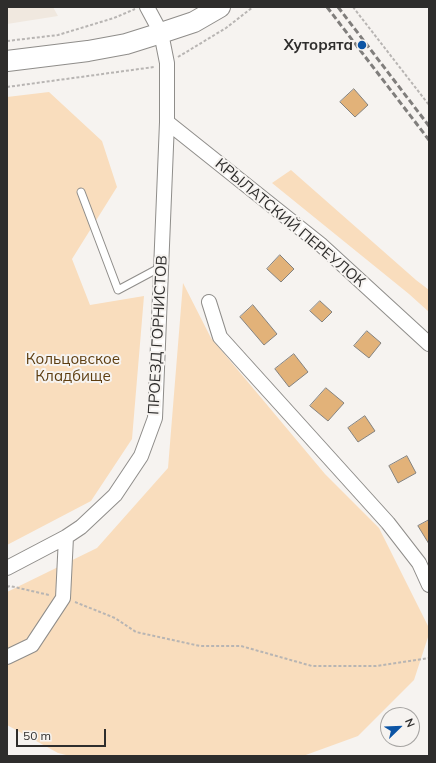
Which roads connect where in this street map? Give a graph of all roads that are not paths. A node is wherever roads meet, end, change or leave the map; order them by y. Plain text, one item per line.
1 (147, 7) edge
2 (220, 7) edge
3 (160, 33) junction
4 (7, 61) edge
5 (167, 122) junction
6 (81, 192) dead end
7 (161, 267) junction
8 (209, 302) dead end
9 (429, 344) edge
10 (66, 537) junction
11 (7, 568) edge
12 (429, 585) edge
13 (7, 657) edge

1 - 3 street, ПРОЕЗД ГОРНИСТОВ
2 - 3 main road
3 - 4 main road
3 - 5 street, ПРОЕЗД ГОРНИСТОВ
5 - 7 street, ПРОЕЗД ГОРНИСТОВ
5 - 9 street, КРЫЛАТСКИЙ ПЕРЕУЛОК
6 - 7 lane
7 - 10 street, ПРОЕЗД ГОРНИСТОВ
8 - 12 street
10 - 11 street, ПРОЕЗД ГОРНИСТОВ
10 - 13 street

